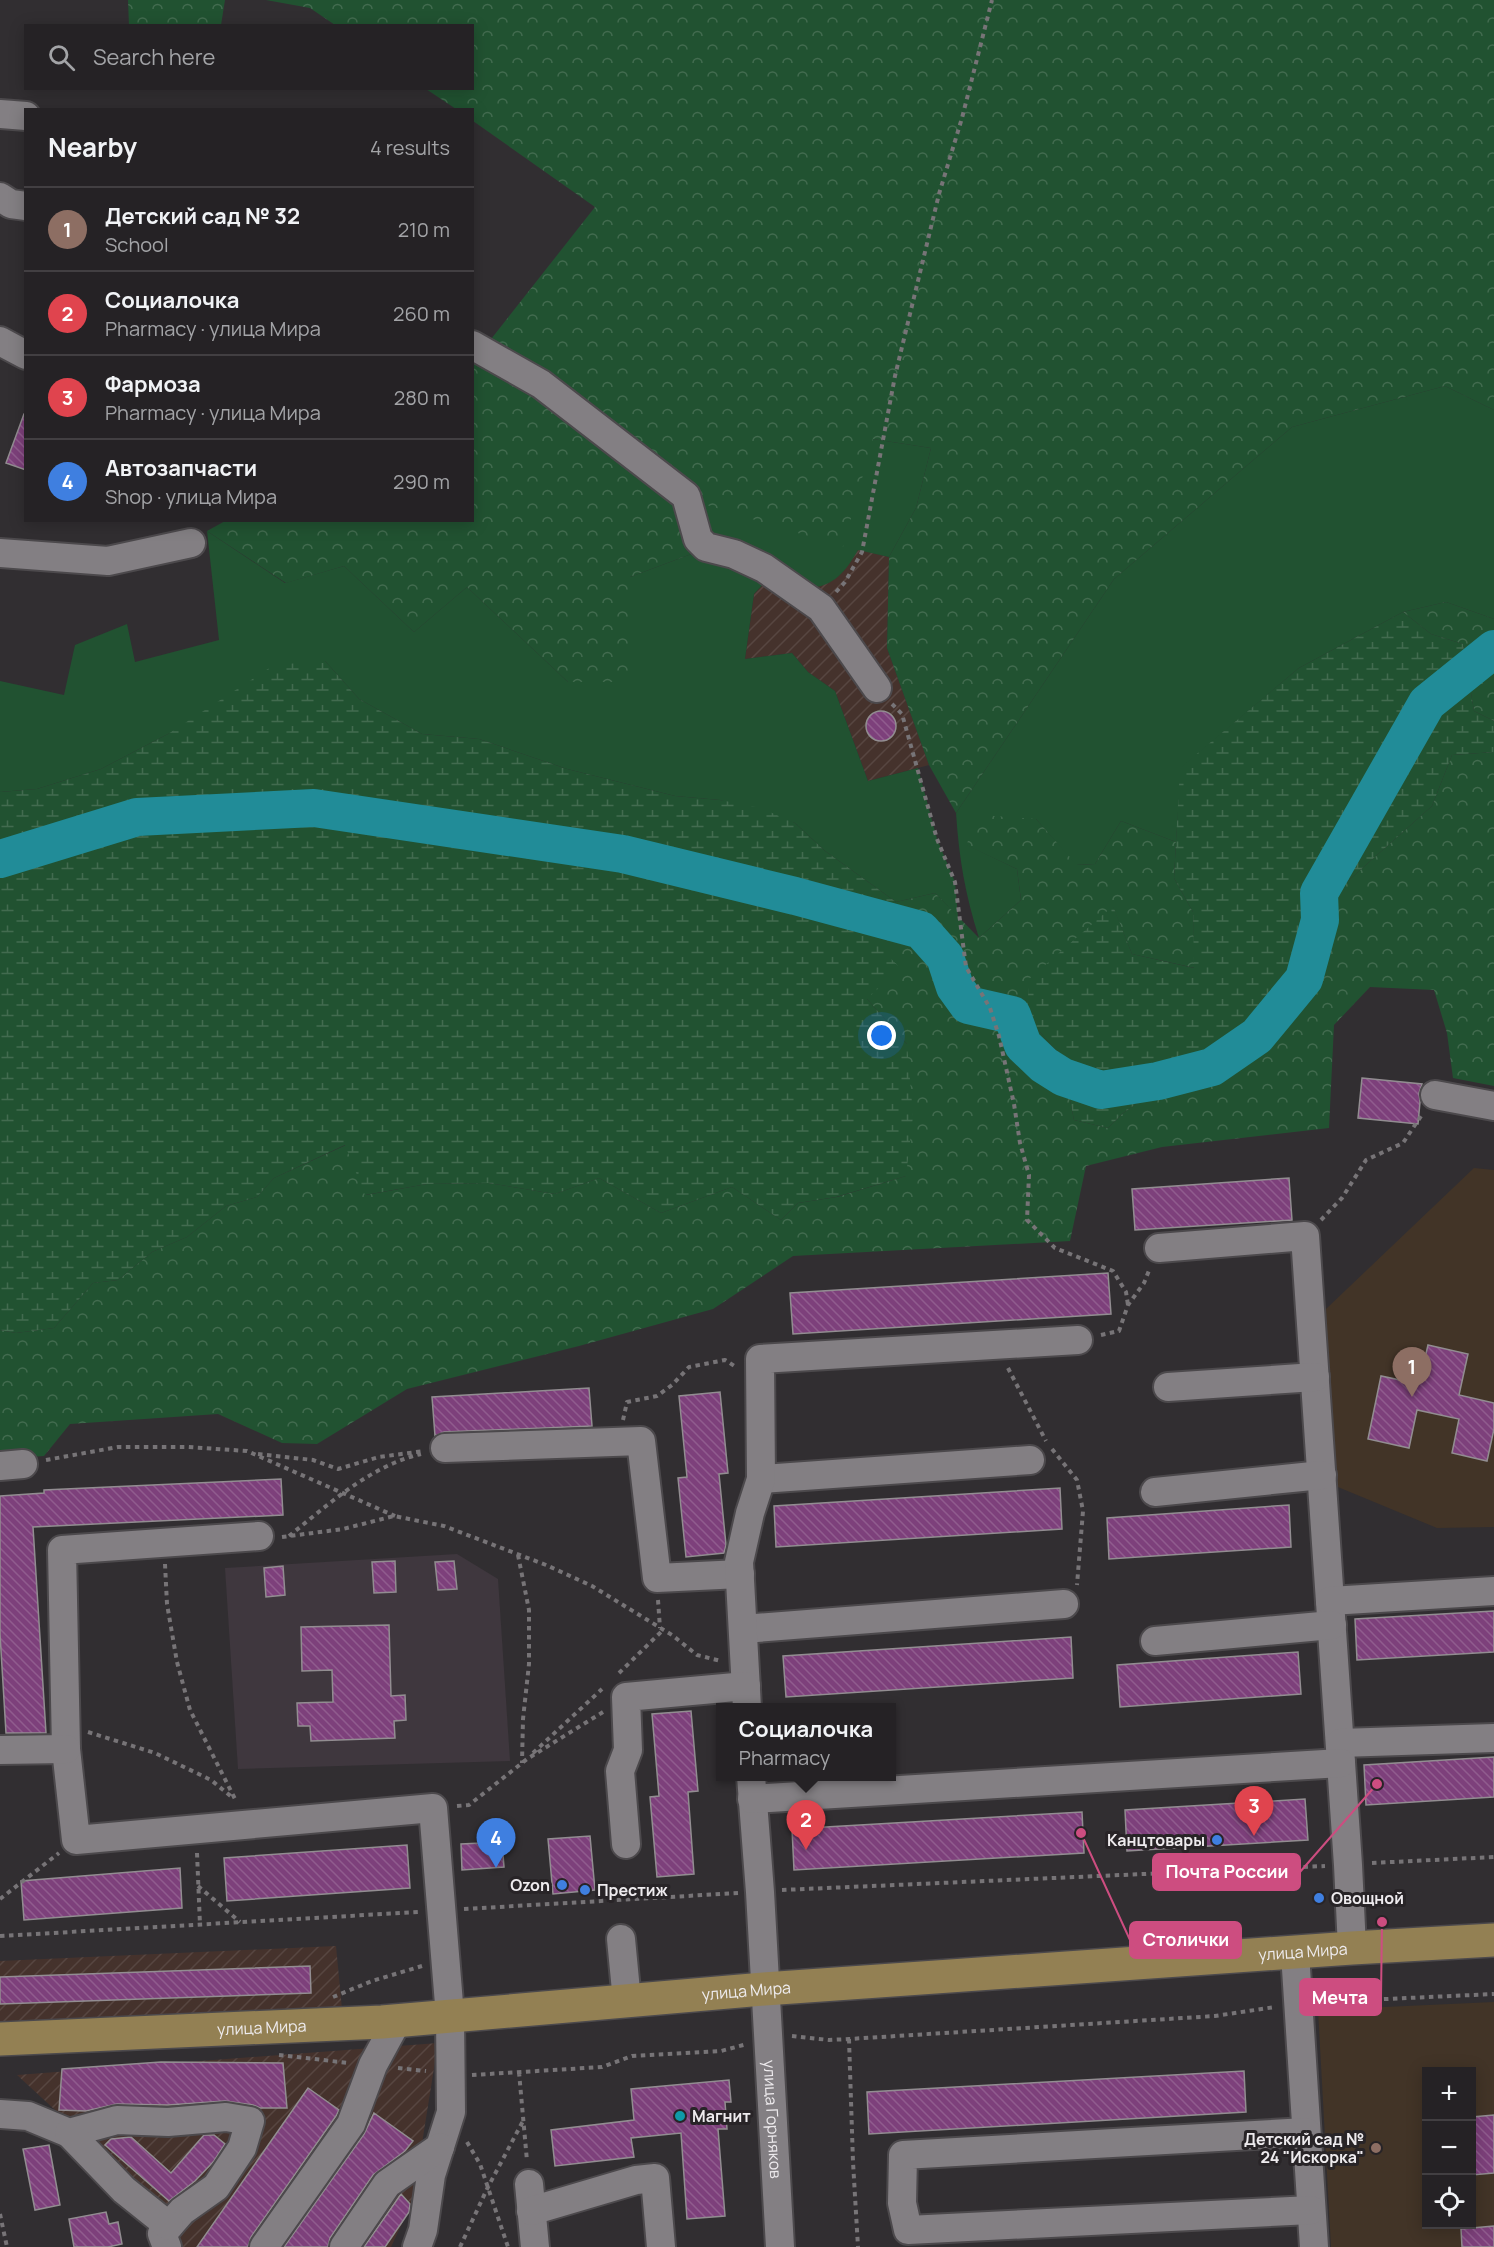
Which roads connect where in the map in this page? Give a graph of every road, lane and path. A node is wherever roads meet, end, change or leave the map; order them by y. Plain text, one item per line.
1 (992, 0) edge
2 (0, 114) edge
3 (24, 116) edge
4 (0, 197) edge
5 (24, 206) edge
6 (0, 341) edge
7 (474, 346) edge
8 (24, 354) edge
9 (190, 543) dead end
10 (0, 554) edge
11 (821, 608) junction
12 (877, 688) joint
13 (1435, 1095) joint
14 (1494, 1106) edge
15 (1305, 1236) junction
16 (1159, 1248) joint
17 (1128, 1305) junction
18 (1078, 1340) joint
19 (1000, 1344) junction
20 (1315, 1377) junction
21 (760, 1381) junction
22 (1168, 1387) dead end
23 (618, 1442) junction
24 (445, 1448) junction
25 (252, 1453) junction
26 (1030, 1460) dead end
27 (12, 1465) edge
28 (1322, 1475) junction
29 (761, 1479) junction
30 (1155, 1492) dead end
31 (344, 1493) junction
32 (396, 1516) junction
33 (259, 1536) joint
34 (289, 1536) junction
35 (164, 1543) junction
36 (518, 1554) junction
37 (740, 1574) junction
38 (1494, 1591) edge
39 (1064, 1604) joint
40 (1331, 1613) junction
41 (743, 1629) junction
42 (663, 1630) junction
43 (1155, 1641) dead end
44 (616, 1686) junction
45 (746, 1687) edge
46 (66, 1737) junction
47 (1494, 1738) edge
48 (0, 1750) edge
49 (1341, 1753) junction
50 (527, 1759) junction
51 (522, 1763) junction
52 (896, 1779) edge
53 (870, 1781) edge
54 (752, 1788) edge
55 (235, 1799) junction
56 (434, 1808) junction
57 (264, 1822) junction
58 (196, 1829) junction
59 (76, 1840) junction
60 (626, 1844) dead end
61 (198, 1886) junction
62 (0, 1899) edge
63 (240, 1923) dead end
64 (200, 1924) dead end
65 (621, 1939) dead end
66 (1494, 1940) edge
67 (1352, 1948) junction
68 (1294, 1953) junction
69 (446, 1959) junction
70 (764, 1989) junction
71 (1494, 1994) edge
72 (323, 2001) dead end
73 (627, 2001) junction
74 (1298, 2003) junction
75 (450, 2016) junction
76 (397, 2021) junction
77 (0, 2039) edge
78 (767, 2039) junction
79 (849, 2039) junction
80 (519, 2072) dead end
81 (451, 2112) junction
82 (0, 2114) edge
83 (523, 2121) junction
84 (1306, 2132) junction
85 (69, 2133) junction
86 (440, 2147) junction
87 (487, 2189) junction
88 (530, 2197) junction
89 (1311, 2210) junction
90 (0, 2214) edge
91 (168, 2236) edge
92 (7, 2247) edge
93 (264, 2247) edge
94 (344, 2247) edge
95 (417, 2247) edge
96 (460, 2247) edge
97 (508, 2247) edge
98 (535, 2247) edge
99 (661, 2247) edge
100 (780, 2247) edge
101 (858, 2247) edge
102 (1314, 2247) edge

1 - 11 path
2 - 3 street
4 - 5 street
6 - 8 street
7 - 11 street
9 - 10 street
11 - 12 street
12 - 17 path
13 - 14 street
13 - 15 path
15 - 16 street
15 - 20 street
16 - 17 path
17 - 18 path
18 - 19 street
19 - 21 street
19 - 39 path
20 - 22 street
20 - 28 street
21 - 23 path
21 - 29 street
23 - 24 street
23 - 37 street
24 - 25 path
24 - 31 path
25 - 27 path
25 - 31 path
26 - 29 street
28 - 30 street
28 - 40 street
29 - 37 street
31 - 32 path
31 - 34 path
32 - 34 path
32 - 36 path
33 - 34 path
33 - 35 street
35 - 46 street
35 - 55 path
36 - 42 path
36 - 51 path
37 - 41 street
38 - 40 street
39 - 41 street
40 - 43 street
40 - 49 street
41 - 45 street
42 - 44 path
42 - 45 path
44 - 45 street
44 - 50 path
44 - 50 path
44 - 60 street
46 - 48 street
46 - 55 path
46 - 59 street
47 - 49 street
49 - 52 street
49 - 67 street
50 - 51 path
51 - 56 path
53 - 54 street
54 - 70 street, улица Горняков
55 - 57 path
56 - 57 street
56 - 69 street
57 - 58 street
58 - 59 street
58 - 61 path
59 - 62 path
61 - 63 path
61 - 64 path
65 - 73 street
66 - 67 main road, улица Мира
67 - 68 main road, улица Мира
68 - 70 main road, улица Мира
68 - 74 street
69 - 72 path
69 - 75 street
70 - 73 main road, улица Мира
70 - 78 street, улица Горняков
71 - 74 path
73 - 75 main road, улица Мира
74 - 79 path
74 - 84 street
75 - 76 main road, улица Мира
75 - 81 street
76 - 77 main road, улица Мира
76 - 93 street
78 - 79 path
78 - 100 street, улица Горняков
79 - 101 path
80 - 83 path
81 - 86 street
81 - 87 path
82 - 85 street
83 - 87 path
83 - 88 path
84 - 89 street
84 - 89 street
85 - 91 street
85 - 91 street
86 - 94 street
86 - 95 street
87 - 96 path
87 - 97 path
88 - 98 street
88 - 99 street
89 - 102 street
90 - 92 path

